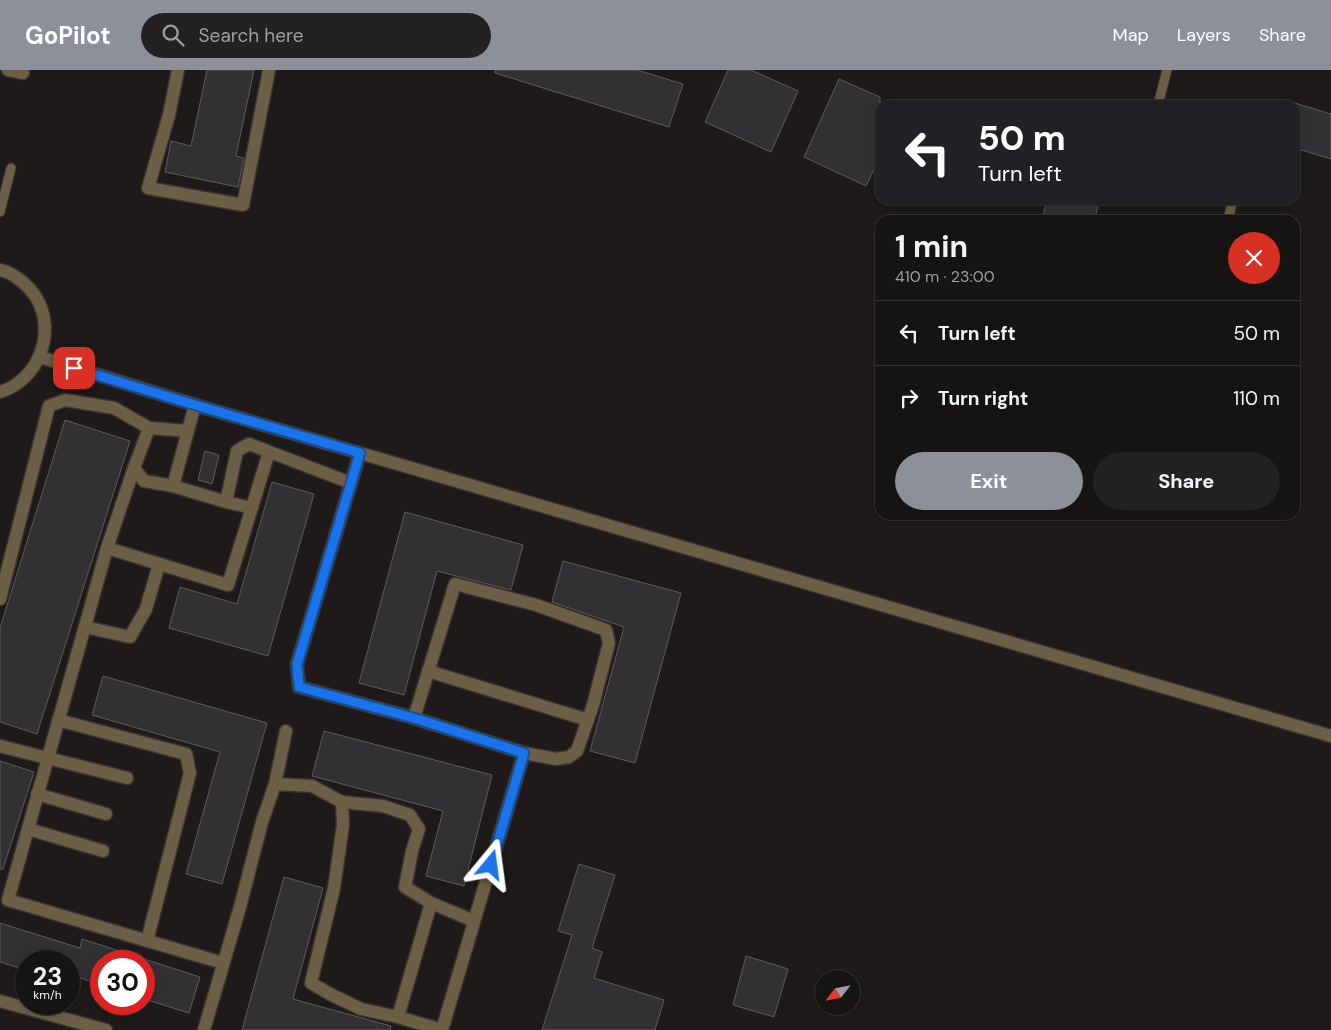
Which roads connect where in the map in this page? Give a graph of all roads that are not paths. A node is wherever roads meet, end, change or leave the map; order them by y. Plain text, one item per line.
1 (8, 70) edge
2 (178, 70) edge
3 (269, 70) edge
4 (1167, 70) edge
5 (23, 73) dead end
6 (1159, 100) edge
7 (11, 168) dead end
8 (0, 212) edge
9 (0, 270) edge
10 (40, 357) junction
11 (0, 392) edge
12 (195, 405) junction
13 (149, 428) junction
14 (188, 431) junction
15 (269, 452) junction
16 (360, 453) junction
17 (134, 468) junction
18 (351, 483) junction
19 (173, 486) junction
20 (226, 502) junction
21 (252, 508) junction
22 (107, 548) junction
23 (159, 564) junction
24 (0, 599) edge
25 (85, 626) junction
26 (428, 671) junction
27 (414, 718) junction
28 (58, 720) junction
29 (588, 720) junction
30 (286, 731) dead end
31 (1331, 736) edge
32 (0, 746) edge
33 (524, 753) junction
34 (48, 758) junction
35 (127, 778) dead end
36 (275, 784) junction
37 (37, 794) junction
38 (342, 802) junction
39 (106, 814) dead end
40 (28, 829) junction
41 (102, 851) dead end
42 (431, 903) junction
43 (474, 921) junction
44 (147, 941) junction
45 (224, 964) junction
46 (0, 1001) edge
47 (398, 1017) junction
48 (106, 1030) edge
49 (204, 1030) edge
50 (442, 1030) edge

1 - 5 street
2 - 3 street
4 - 6 lane
7 - 8 lane
9 - 10 street
10 - 11 street
10 - 12 street
12 - 14 street
12 - 16 street
13 - 14 street
13 - 17 street
13 - 24 street
14 - 19 street
15 - 18 street
15 - 20 street
15 - 21 street
16 - 18 street
16 - 31 street
17 - 19 street
17 - 22 street
18 - 27 street
19 - 20 street
20 - 21 street
21 - 23 street
22 - 23 street
22 - 25 street
23 - 25 street
25 - 28 street
26 - 27 street
26 - 29 street
26 - 29 street
27 - 33 street
28 - 34 street
28 - 44 street
29 - 33 street
30 - 36 street
32 - 34 street
33 - 43 street
34 - 35 street
34 - 37 street
36 - 38 street
36 - 45 street
37 - 39 street
37 - 40 street
38 - 42 street
38 - 47 street
40 - 41 street
40 - 44 street
42 - 43 street
42 - 47 street
43 - 50 street
44 - 45 street
45 - 49 street
46 - 48 street
47 - 50 street

